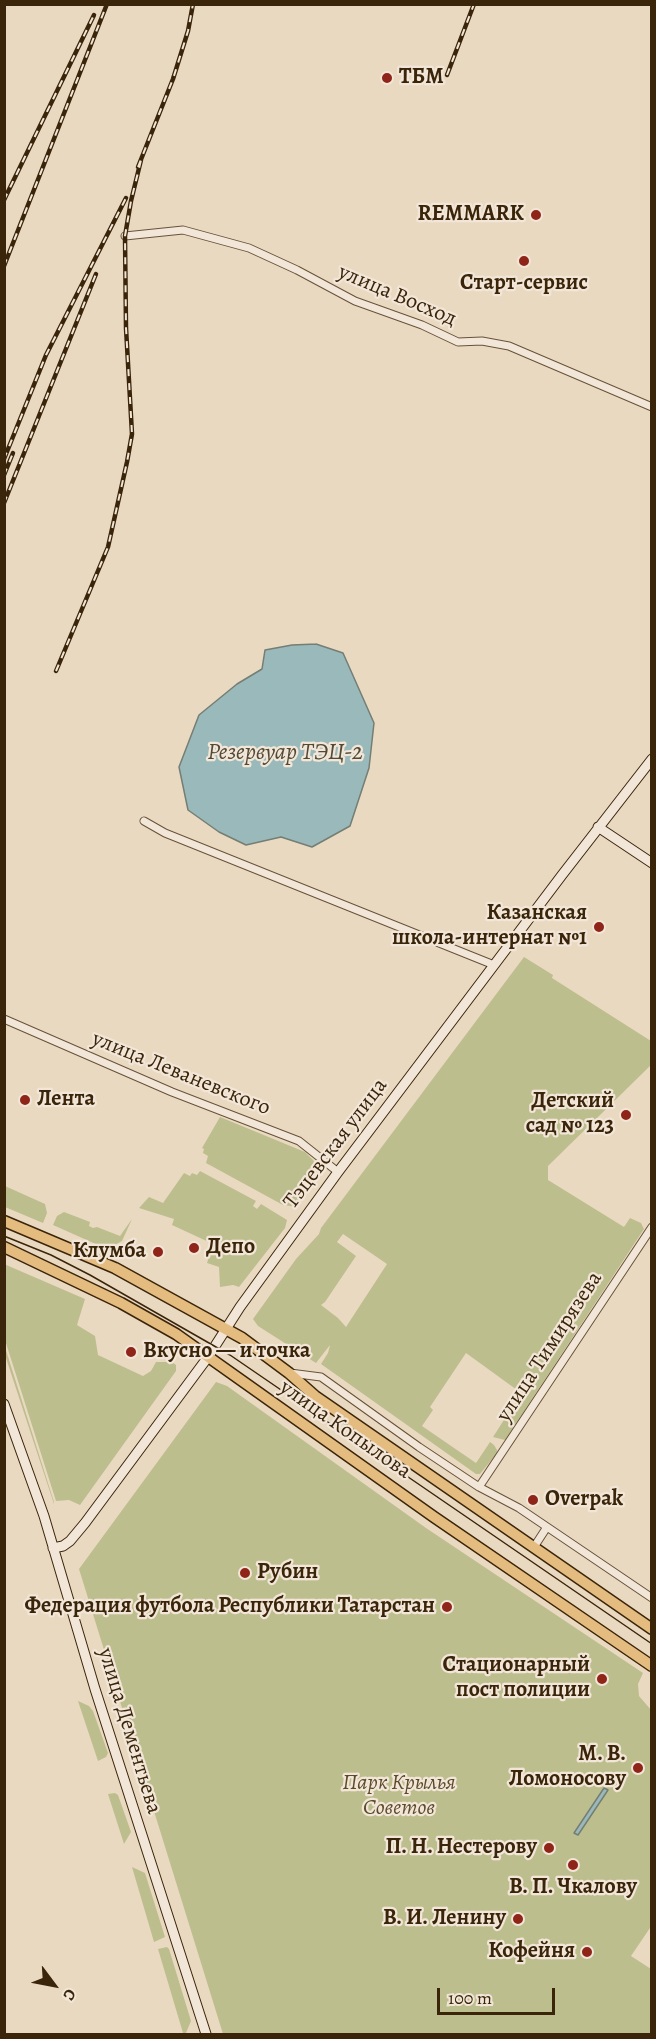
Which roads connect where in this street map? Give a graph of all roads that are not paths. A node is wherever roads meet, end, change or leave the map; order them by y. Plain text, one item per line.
1 (125, 236) dead end
2 (651, 407) edge
3 (651, 759) edge
4 (144, 821) dead end
5 (598, 827) junction
6 (651, 863) edge
7 (494, 965) junction
8 (4, 1019) edge
9 (338, 1172) junction
10 (4, 1221) edge
11 (651, 1227) edge
12 (5, 1248) edge
13 (226, 1329) junction
14 (208, 1357) junction
15 (289, 1373) junction
16 (4, 1404) edge
17 (479, 1487) junction
18 (547, 1527) junction
19 (534, 1547) junction
20 (53, 1548) junction
21 (651, 1598) edge
22 (651, 1629) edge
23 (651, 1666) edge
24 (206, 2034) edge

1 - 2 street, улица Восход
3 - 5 main road, Тэцевская улица
4 - 7 street
5 - 6 main road
5 - 7 main road, Тэцевская улица
7 - 9 main road, Тэцевская улица
8 - 9 street, улица Леваневского
9 - 13 main road, Тэцевская улица
10 - 13 main road, улица Копылова
11 - 17 street, улица Тимирязева
12 - 14 main road, улица Копылова
13 - 14 main road, Тэцевская улица
13 - 15 main road, улица Копылова
14 - 20 main road, Тэцевская улица
14 - 23 main road, улица Копылова
15 - 17 street, улица Копылова
15 - 19 main road, улица Копылова
16 - 20 main road, улица Дементьева
17 - 18 street, улица Копылова
18 - 19 street
18 - 21 street, улица Копылова
19 - 22 main road, улица Копылова
20 - 24 main road, улица Дементьева

